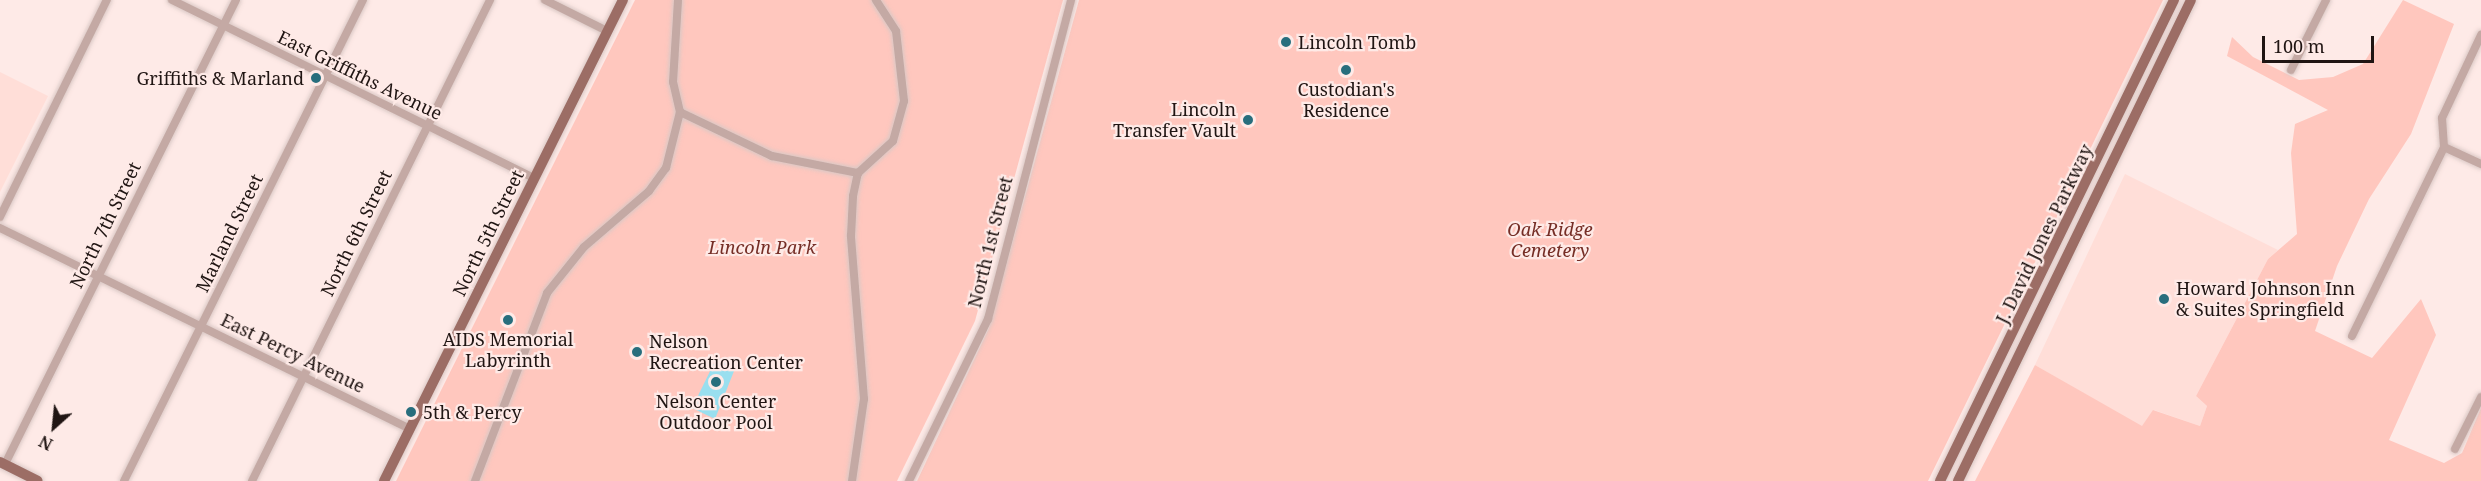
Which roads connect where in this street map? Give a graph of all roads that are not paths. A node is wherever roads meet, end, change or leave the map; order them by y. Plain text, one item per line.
1 (107, 0) edge
2 (172, 0) edge
3 (236, 0) edge
4 (363, 0) edge
5 (490, 0) edge
6 (545, 0) edge
7 (623, 0) edge
8 (678, 0) edge
9 (876, 0) edge
10 (1071, 0) edge
11 (2174, 0) edge
12 (2191, 0) edge
13 (2326, 0) edge
14 (223, 26) junction
15 (607, 31) junction
16 (2481, 35) edge
17 (2291, 70) dead end
18 (325, 76) junction
19 (680, 112) junction
20 (428, 126) junction
21 (2444, 147) junction
22 (2481, 164) edge
23 (858, 173) junction
24 (534, 178) junction
25 (0, 217) edge
26 (0, 228) edge
27 (98, 277) junction
28 (201, 326) junction
29 (2352, 336) dead end
30 (303, 377) junction
31 (2481, 397) edge
32 (410, 429) junction
33 (2455, 449) dead end
34 (2, 463) edge
35 (38, 481) edge
36 (124, 481) edge
37 (252, 481) edge
38 (384, 481) edge
39 (475, 481) edge
40 (852, 481) edge
41 (909, 481) edge
42 (1940, 481) edge
43 (1958, 481) edge

1 - 25 street
2 - 14 street, East Griffiths Avenue
3 - 14 street, North 7th Street
4 - 18 street, Marland Street
5 - 20 street, North 6th Street
6 - 15 street
7 - 15 main road, North 5th Street
8 - 19 street
9 - 23 street
10 - 41 street, North 1st Street
11 - 42 main road, J. David Jones Parkway
12 - 43 main road, J. David Jones Parkway
13 - 17 street
14 - 18 street, East Griffiths Avenue
14 - 27 street, North 7th Street
15 - 24 main road, North 5th Street
16 - 21 street
18 - 20 street, East Griffiths Avenue
18 - 28 street, Marland Street
19 - 23 street
19 - 39 street
20 - 24 street, East Griffiths Avenue
20 - 30 street, North 6th Street
21 - 22 street
21 - 29 street
23 - 40 street
24 - 32 main road, North 5th Street
26 - 27 street, East Percy Avenue
27 - 28 street, East Percy Avenue
27 - 34 street, North 7th Street
28 - 30 street, East Percy Avenue
28 - 36 street, Marland Street
30 - 32 street, East Percy Avenue
30 - 37 street, North 6th Street
31 - 33 street
32 - 38 main road, North 5th Street
34 - 35 main road

